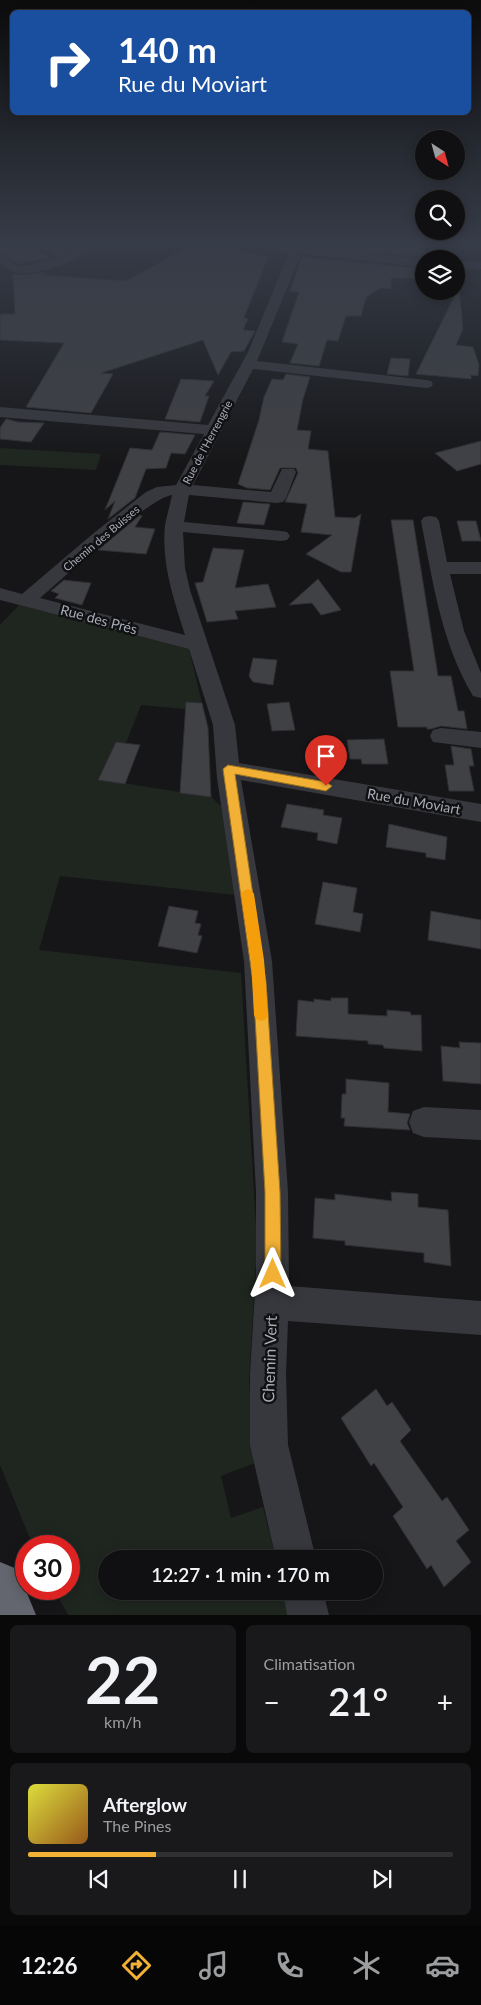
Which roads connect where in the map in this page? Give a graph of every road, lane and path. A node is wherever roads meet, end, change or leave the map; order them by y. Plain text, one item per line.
1 (269, 316) edge
2 (248, 364) junction
3 (426, 384) dead end
4 (0, 412) edge
5 (214, 430) junction
6 (288, 472) dead end
7 (182, 489) junction
8 (430, 521) dead end
9 (174, 526) junction
10 (281, 536) dead end
11 (440, 568) junction
12 (481, 568) edge
13 (0, 594) edge
14 (27, 600) junction
15 (198, 645) junction
16 (474, 669) edge
17 (481, 691) edge
18 (441, 736) dead end
19 (481, 740) edge
20 (228, 769) junction
21 (481, 813) edge
22 (424, 1122) dead end
23 (481, 1125) edge
24 (271, 1302) junction
25 (481, 1318) edge
26 (294, 1550) edge
27 (0, 1586) edge
28 (305, 1600) edge
29 (12, 1615) edge
30 (308, 1615) edge

1 - 2 street, Rue de l'Herrengrie
2 - 3 street
2 - 5 street, Rue de l'Herrengrie
4 - 5 street
5 - 7 street, Rue de l'Herrengrie
6 - 7 street, Chemin des Buisses
7 - 9 street, Rue de l'Herrengrie
7 - 14 street, Chemin des Buisses
8 - 11 street
9 - 10 street
9 - 15 street, Rue de l'Herrengrie
11 - 12 street
11 - 16 street
13 - 14 street, Rue des Prés
14 - 15 street, Rue des Prés
15 - 20 street, Rue de l'Herrengrie
16 - 17 street
18 - 19 street
20 - 21 street, Rue du Moviart
20 - 24 street, Chemin Vert
22 - 23 street
24 - 25 street
24 - 26 street, Chemin Vert
27 - 29 highway
28 - 30 street

